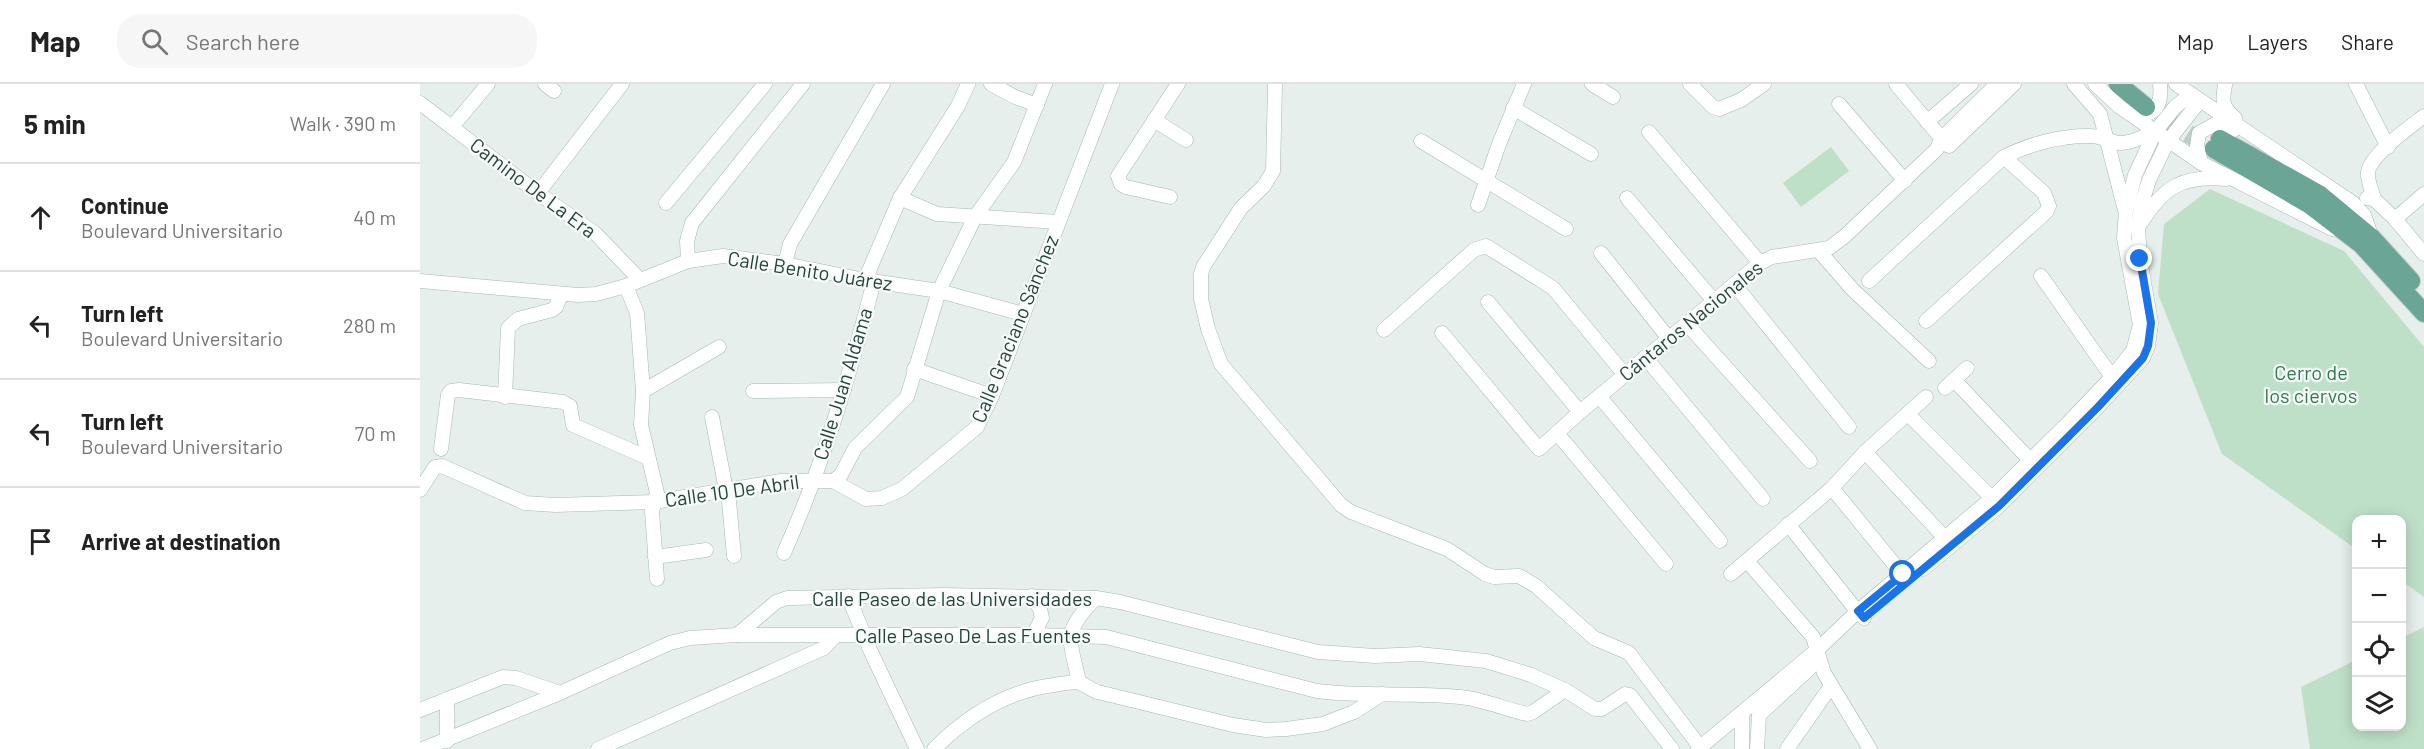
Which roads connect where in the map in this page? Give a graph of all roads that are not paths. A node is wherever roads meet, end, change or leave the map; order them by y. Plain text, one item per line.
1 (488, 84) edge
2 (622, 84) edge
3 (765, 84) edge
4 (803, 84) edge
5 (883, 84) edge
6 (968, 84) edge
7 (991, 84) edge
8 (1045, 84) edge
9 (1112, 84) edge
10 (1178, 84) edge
11 (1275, 84) edge
12 (1524, 84) edge
13 (1592, 84) edge
14 (1690, 84) edge
15 (1764, 84) edge
16 (1896, 84) edge
17 (1971, 84) edge
18 (1997, 84) edge
19 (2014, 84) edge
20 (2074, 84) edge
21 (2095, 84) edge
22 (2118, 84) edge
23 (2134, 84) edge
24 (2176, 84) edge
25 (2225, 85) edge
26 (2358, 85) edge
27 (2155, 92) edge
28 (1613, 97) dead end
29 (2194, 98) junction
30 (420, 103) edge
31 (1839, 104) dead end
32 (1037, 105) junction
33 (2121, 107) junction
34 (2175, 107) junction
35 (1513, 108) junction
36 (2424, 116) edge
37 (1154, 120) junction
38 (1927, 122) junction
39 (452, 127) junction
40 (1648, 132) dead end
41 (2155, 132) junction
42 (2250, 135) junction
43 (1186, 140) dead end
44 (2108, 140) junction
45 (1421, 141) dead end
46 (2168, 141) junction
47 (1942, 145) junction
48 (2388, 147) junction
49 (2212, 150) junction
50 (1591, 154) dead end
51 (2004, 157) junction
52 (1487, 180) junction
53 (2233, 180) junction
54 (1905, 181) junction
55 (538, 193) junction
56 (2424, 194) edge
57 (1170, 197) dead end
58 (900, 198) junction
59 (1627, 198) dead end
60 (2374, 199) junction
61 (666, 203) dead end
62 (2353, 203) junction
63 (1478, 205) dead end
64 (2126, 211) junction
65 (975, 217) junction
66 (2395, 219) junction
67 (1058, 222) junction
68 (2139, 228) junction
69 (1566, 229) dead end
70 (2366, 241) junction
71 (1818, 250) junction
72 (1601, 253) dead end
73 (2424, 254) edge
74 (688, 261) junction
75 (1760, 263) junction
76 (785, 264) junction
77 (2041, 276) dead end
78 (640, 280) junction
79 (869, 280) junction
80 (1869, 280) dead end
81 (420, 281) edge
82 (1734, 284) junction
83 (626, 286) junction
84 (939, 291) junction
85 (561, 295) junction
86 (2424, 296) edge
87 (1714, 301) junction
88 (1488, 302) dead end
89 (2424, 313) edge
90 (1023, 314) junction
91 (1926, 321) dead end
92 (1687, 324) junction
93 (1384, 330) dead end
94 (1442, 333) dead end
95 (1670, 340) junction
96 (719, 347) dead end
97 (1646, 357) junction
98 (1929, 361) dead end
99 (1967, 368) dead end
100 (914, 369) junction
101 (1625, 375) junction
102 (2112, 377) junction
103 (844, 390) junction
104 (643, 391) junction
105 (753, 391) dead end
106 (505, 396) junction
107 (992, 396) junction
108 (1599, 396) junction
109 (1926, 398) dead end
110 (1580, 412) junction
111 (1908, 414) junction
112 (712, 417) dead end
113 (1849, 427) dead end
114 (1557, 433) junction
115 (441, 449) dead end
116 (1865, 452) junction
117 (648, 458) junction
118 (2031, 460) junction
119 (1810, 461) dead end
120 (814, 481) junction
121 (833, 481) junction
122 (1832, 488) junction
123 (420, 490) edge
124 (727, 490) junction
125 (882, 498) joint
126 (1992, 498) junction
127 (1763, 499) dead end
128 (654, 502) junction
129 (1788, 524) junction
130 (1945, 538) junction
131 (1720, 541) dead end
132 (706, 550) dead end
133 (784, 553) dead end
134 (734, 556) dead end
135 (655, 557) junction
136 (1746, 561) junction
137 (1665, 564) dead end
138 (1731, 574) dead end
139 (1903, 574) junction
140 (657, 579) dead end
141 (848, 596) junction
142 (1032, 596) junction
143 (1096, 598) junction
144 (1861, 614) junction
145 (863, 634) junction
146 (1033, 634) junction
147 (737, 635) junction
148 (1070, 635) junction
149 (835, 636) junction
150 (1818, 655) junction
151 (1078, 682) junction
152 (1831, 686) junction
153 (1565, 690) junction
154 (560, 693) junction
155 (1382, 694) junction
156 (447, 699) junction
157 (420, 710) edge
158 (1742, 714) junction
159 (1759, 715) junction
160 (447, 741) junction
161 (1699, 748) edge
162 (423, 749) edge
163 (598, 749) edge
164 (917, 749) edge
165 (934, 749) edge
166 (1672, 749) edge
167 (1742, 749) edge
168 (1757, 749) edge
169 (1787, 749) edge
170 (1870, 749) edge

1 - 39 street
2 - 55 street
3 - 61 street
4 - 74 street
5 - 76 street
6 - 58 street, Calle Juan Aldama
7 - 32 street
8 - 32 street
9 - 67 street, Calle Graciano Sánchez
10 - 37 street
11 - 161 street
12 - 35 street
13 - 28 street
14 - 15 street
16 - 38 street
17 - 38 street
18 - 47 street
19 - 47 street
20 - 44 street
21 - 33 street
22 - 27 main road
23 - 27 main road
24 - 29 street
25 - 42 street
26 - 48 street
27 - 33 street
27 - 34 street
29 - 34 street
29 - 42 street
29 - 46 street
30 - 39 street, Camino De La Era
31 - 54 street
32 - 65 street
33 - 41 street
34 - 41 street
35 - 50 street
35 - 52 street
36 - 48 street
37 - 43 street
37 - 57 street
38 - 47 street
39 - 55 street, Camino De La Era
40 - 75 street
41 - 44 street
41 - 46 street
41 - 64 street
42 - 49 street
42 - 62 street
44 - 51 street
44 - 64 street
45 - 52 street
46 - 49 street
46 - 68 street
47 - 54 street, Cántaros Nacionales
48 - 60 street
49 - 53 street
49 - 70 main road
51 - 80 street
51 - 91 street
52 - 63 street
52 - 69 street
53 - 68 street
53 - 70 street
54 - 71 street, Cántaros Nacionales
55 - 78 street, Camino De La Era
56 - 66 street
58 - 65 street
58 - 79 street, Calle Juan Aldama
59 - 87 street
60 - 62 street
60 - 66 street
62 - 70 street
64 - 102 street
65 - 67 street
65 - 84 street
66 - 73 street
67 - 90 street, Calle Graciano Sánchez
68 - 144 street
70 - 86 main road
70 - 89 main road
71 - 75 street, Cántaros Nacionales
71 - 98 street
72 - 95 street
74 - 76 street, Calle Benito Juárez
74 - 78 street, Calle Benito Juárez
75 - 82 street, Cántaros Nacionales
76 - 79 street, Calle Benito Juárez
77 - 102 street
78 - 83 street, Calle Benito Juárez
79 - 84 street, Calle Benito Juárez
79 - 103 street, Calle Juan Aldama
81 - 85 street, Calle Benito Juárez
82 - 87 street, Cántaros Nacionales
82 - 113 street
83 - 85 street, Calle Benito Juárez
83 - 104 street, Calle 10 De Abril
84 - 90 street, Calle Benito Juárez
84 - 100 street
85 - 106 street
87 - 92 street, Cántaros Nacionales
88 - 110 street
90 - 107 street, Calle Graciano Sánchez
92 - 95 street, Cántaros Nacionales
92 - 119 street
93 - 101 street
94 - 114 street, Cántaros Nacionales
95 - 97 street, Cántaros Nacionales
96 - 104 street
97 - 101 street, Cántaros Nacionales
97 - 127 street
99 - 118 street
100 - 107 street
100 - 121 street
101 - 108 street, Cántaros Nacionales
102 - 118 street
103 - 105 street
103 - 120 street, Calle Juan Aldama
104 - 117 street, Calle 10 De Abril
106 - 115 street
106 - 117 street
107 - 125 street, Calle Graciano Sánchez
108 - 110 street, Cántaros Nacionales
108 - 131 street
109 - 111 street
110 - 114 street, Cántaros Nacionales
111 - 116 street
111 - 126 street
112 - 124 street
114 - 137 street
116 - 122 street
116 - 130 street
117 - 128 street, Calle 10 De Abril
118 - 126 street
120 - 121 street, Calle 10 De Abril
120 - 124 street, Calle 10 De Abril
120 - 133 street, Calle Juan Aldama
121 - 125 street, Calle 10 De Abril
122 - 129 street
122 - 139 street
123 - 128 street
124 - 128 street, Calle 10 De Abril
124 - 134 street
126 - 130 street
128 - 135 street
129 - 136 street
129 - 144 street
130 - 139 street
132 - 135 street
135 - 140 street
136 - 138 street
136 - 150 street
139 - 144 street
141 - 142 street, Calle Paseo de las Universidades
141 - 145 street
141 - 147 street, Calle Paseo de las Universidades
142 - 143 street, Calle Paseo de las Universidades
142 - 146 street
143 - 148 street
143 - 153 street, Calle Paseo de las Universidades
144 - 150 street
145 - 146 street, Calle Paseo De Las Fuentes
145 - 149 street, Calle Paseo De Las Fuentes
145 - 164 street
146 - 148 street, Calle Paseo De Las Fuentes
147 - 149 street, Calle Paseo De Las Fuentes
147 - 154 street, Calle Paseo De Las Fuentes
148 - 151 street
148 - 155 street, Calle Paseo De Las Fuentes
149 - 163 street
150 - 152 street
150 - 158 street
150 - 159 street
151 - 155 street
151 - 165 street
152 - 169 street
152 - 170 street
153 - 155 street, Calle Paseo De Las Fuentes
153 - 166 street, Calle Paseo de las Universidades
154 - 156 street
154 - 160 street, Calle Paseo De Las Fuentes
156 - 157 street
156 - 160 street
158 - 159 street
158 - 161 street
158 - 167 street
159 - 168 street
160 - 162 street, Calle Paseo De Las Fuentes

